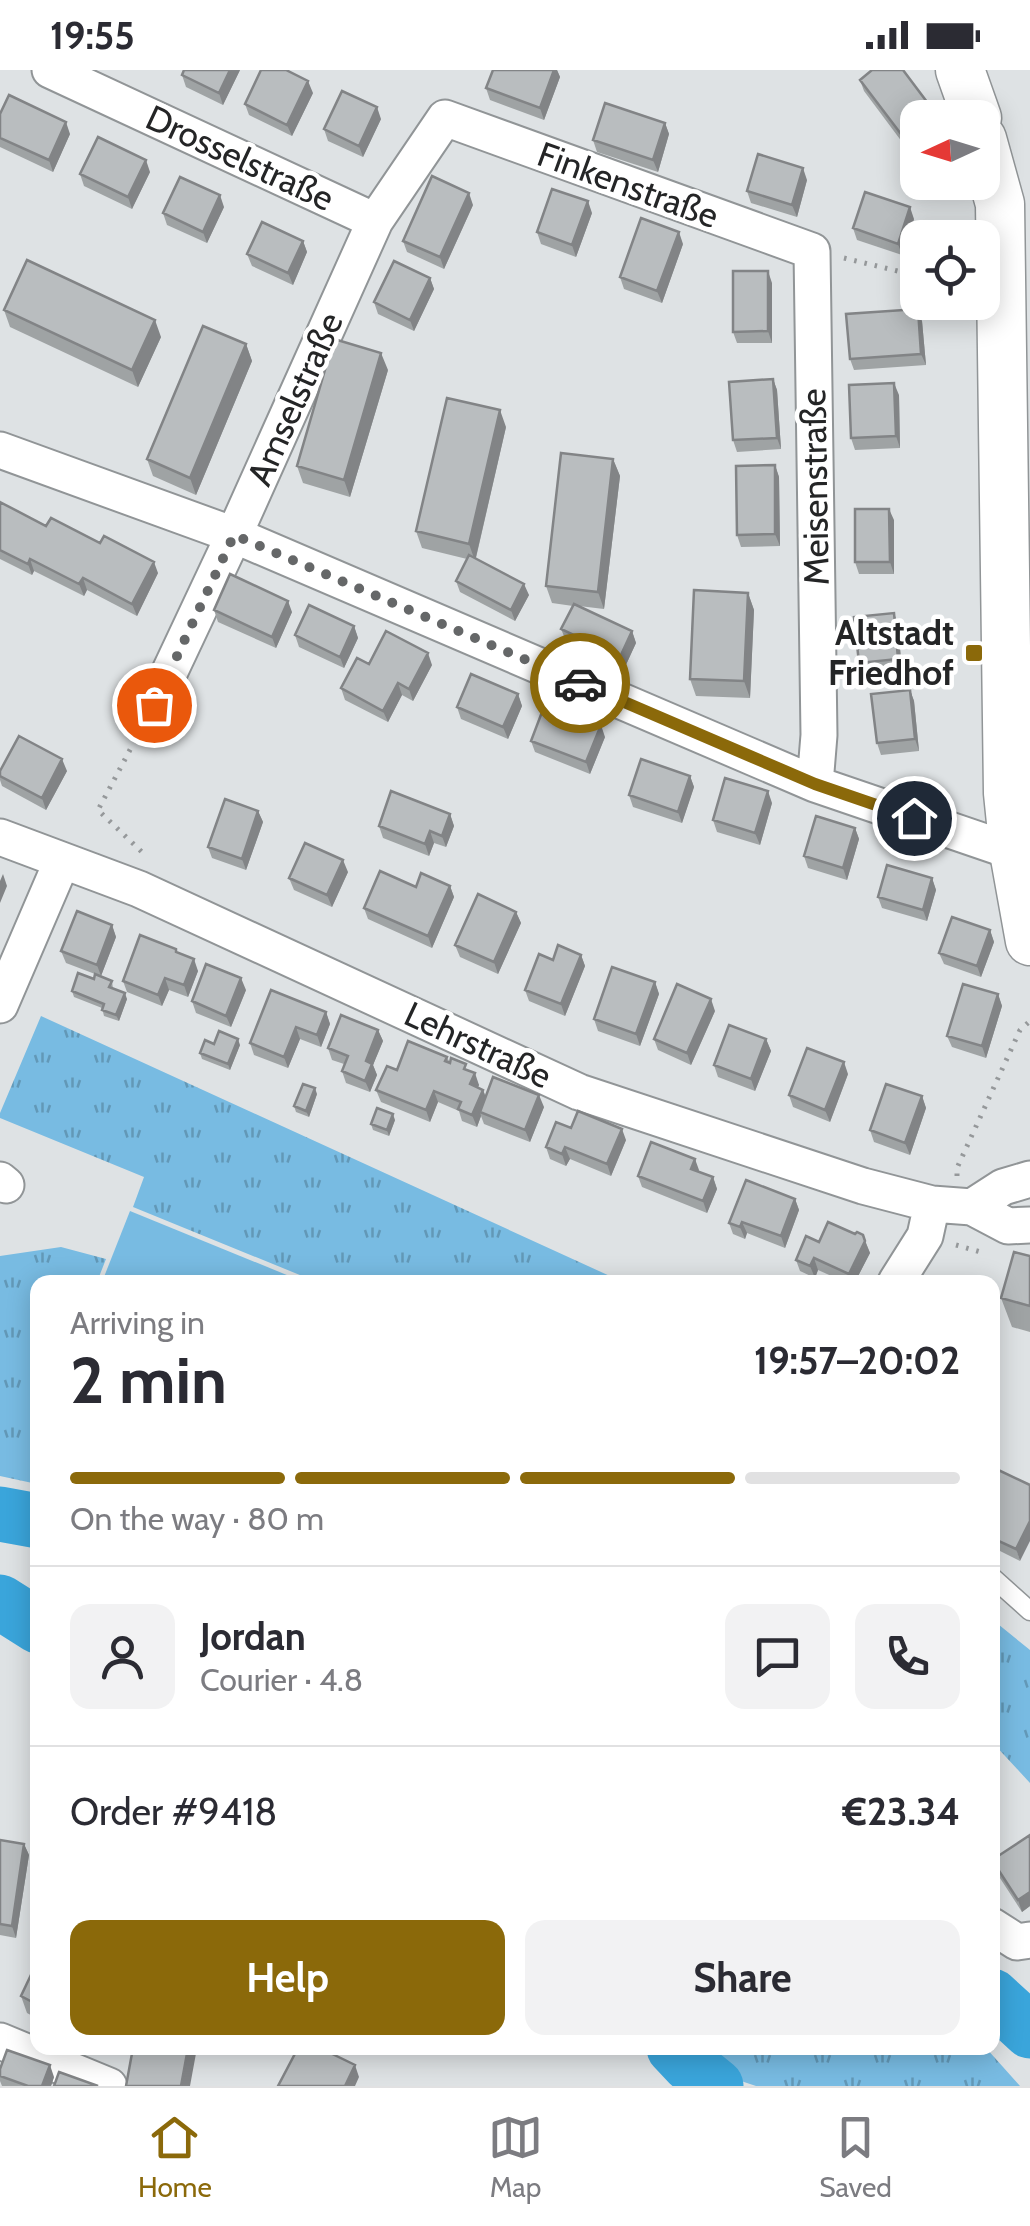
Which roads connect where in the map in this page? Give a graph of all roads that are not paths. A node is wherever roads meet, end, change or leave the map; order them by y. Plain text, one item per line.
1 (50, 70) edge
2 (963, 71) edge
3 (972, 100) edge
4 (445, 118) joint
5 (999, 200) edge
6 (375, 221) junction
7 (812, 250) joint
8 (0, 450) edge
9 (234, 535) junction
10 (1017, 561) edge
11 (154, 705) road end
12 (815, 784) junction
13 (0, 836) edge
14 (1014, 852) junction
15 (62, 861) junction
16 (1030, 941) edge
17 (0, 1005) edge
18 (1025, 1171) edge
19 (946, 1213) junction
20 (1030, 1224) edge
21 (901, 1275) edge
22 (1000, 1584) edge
23 (1030, 1611) edge
24 (1000, 1931) edge
25 (1030, 1940) edge
26 (0, 2041) edge
27 (30, 2053) edge
28 (34, 2055) edge
29 (109, 2086) edge

1 - 6 street, Drosselstraße
2 - 3 street
4 - 6 street, Amselstraße
4 - 7 street, Finkenstraße
5 - 10 street
6 - 9 street, Amselstraße
7 - 12 street, Meisenstraße
8 - 9 street
9 - 11 street, Amselstraße
9 - 12 street
10 - 14 street
12 - 14 street
13 - 15 street, Lehrstraße
14 - 16 street
15 - 17 street
15 - 19 street, Lehrstraße
18 - 19 street
19 - 20 street, Lehrstraße
19 - 21 street
22 - 23 lane
24 - 25 street
26 - 27 street
28 - 29 street

